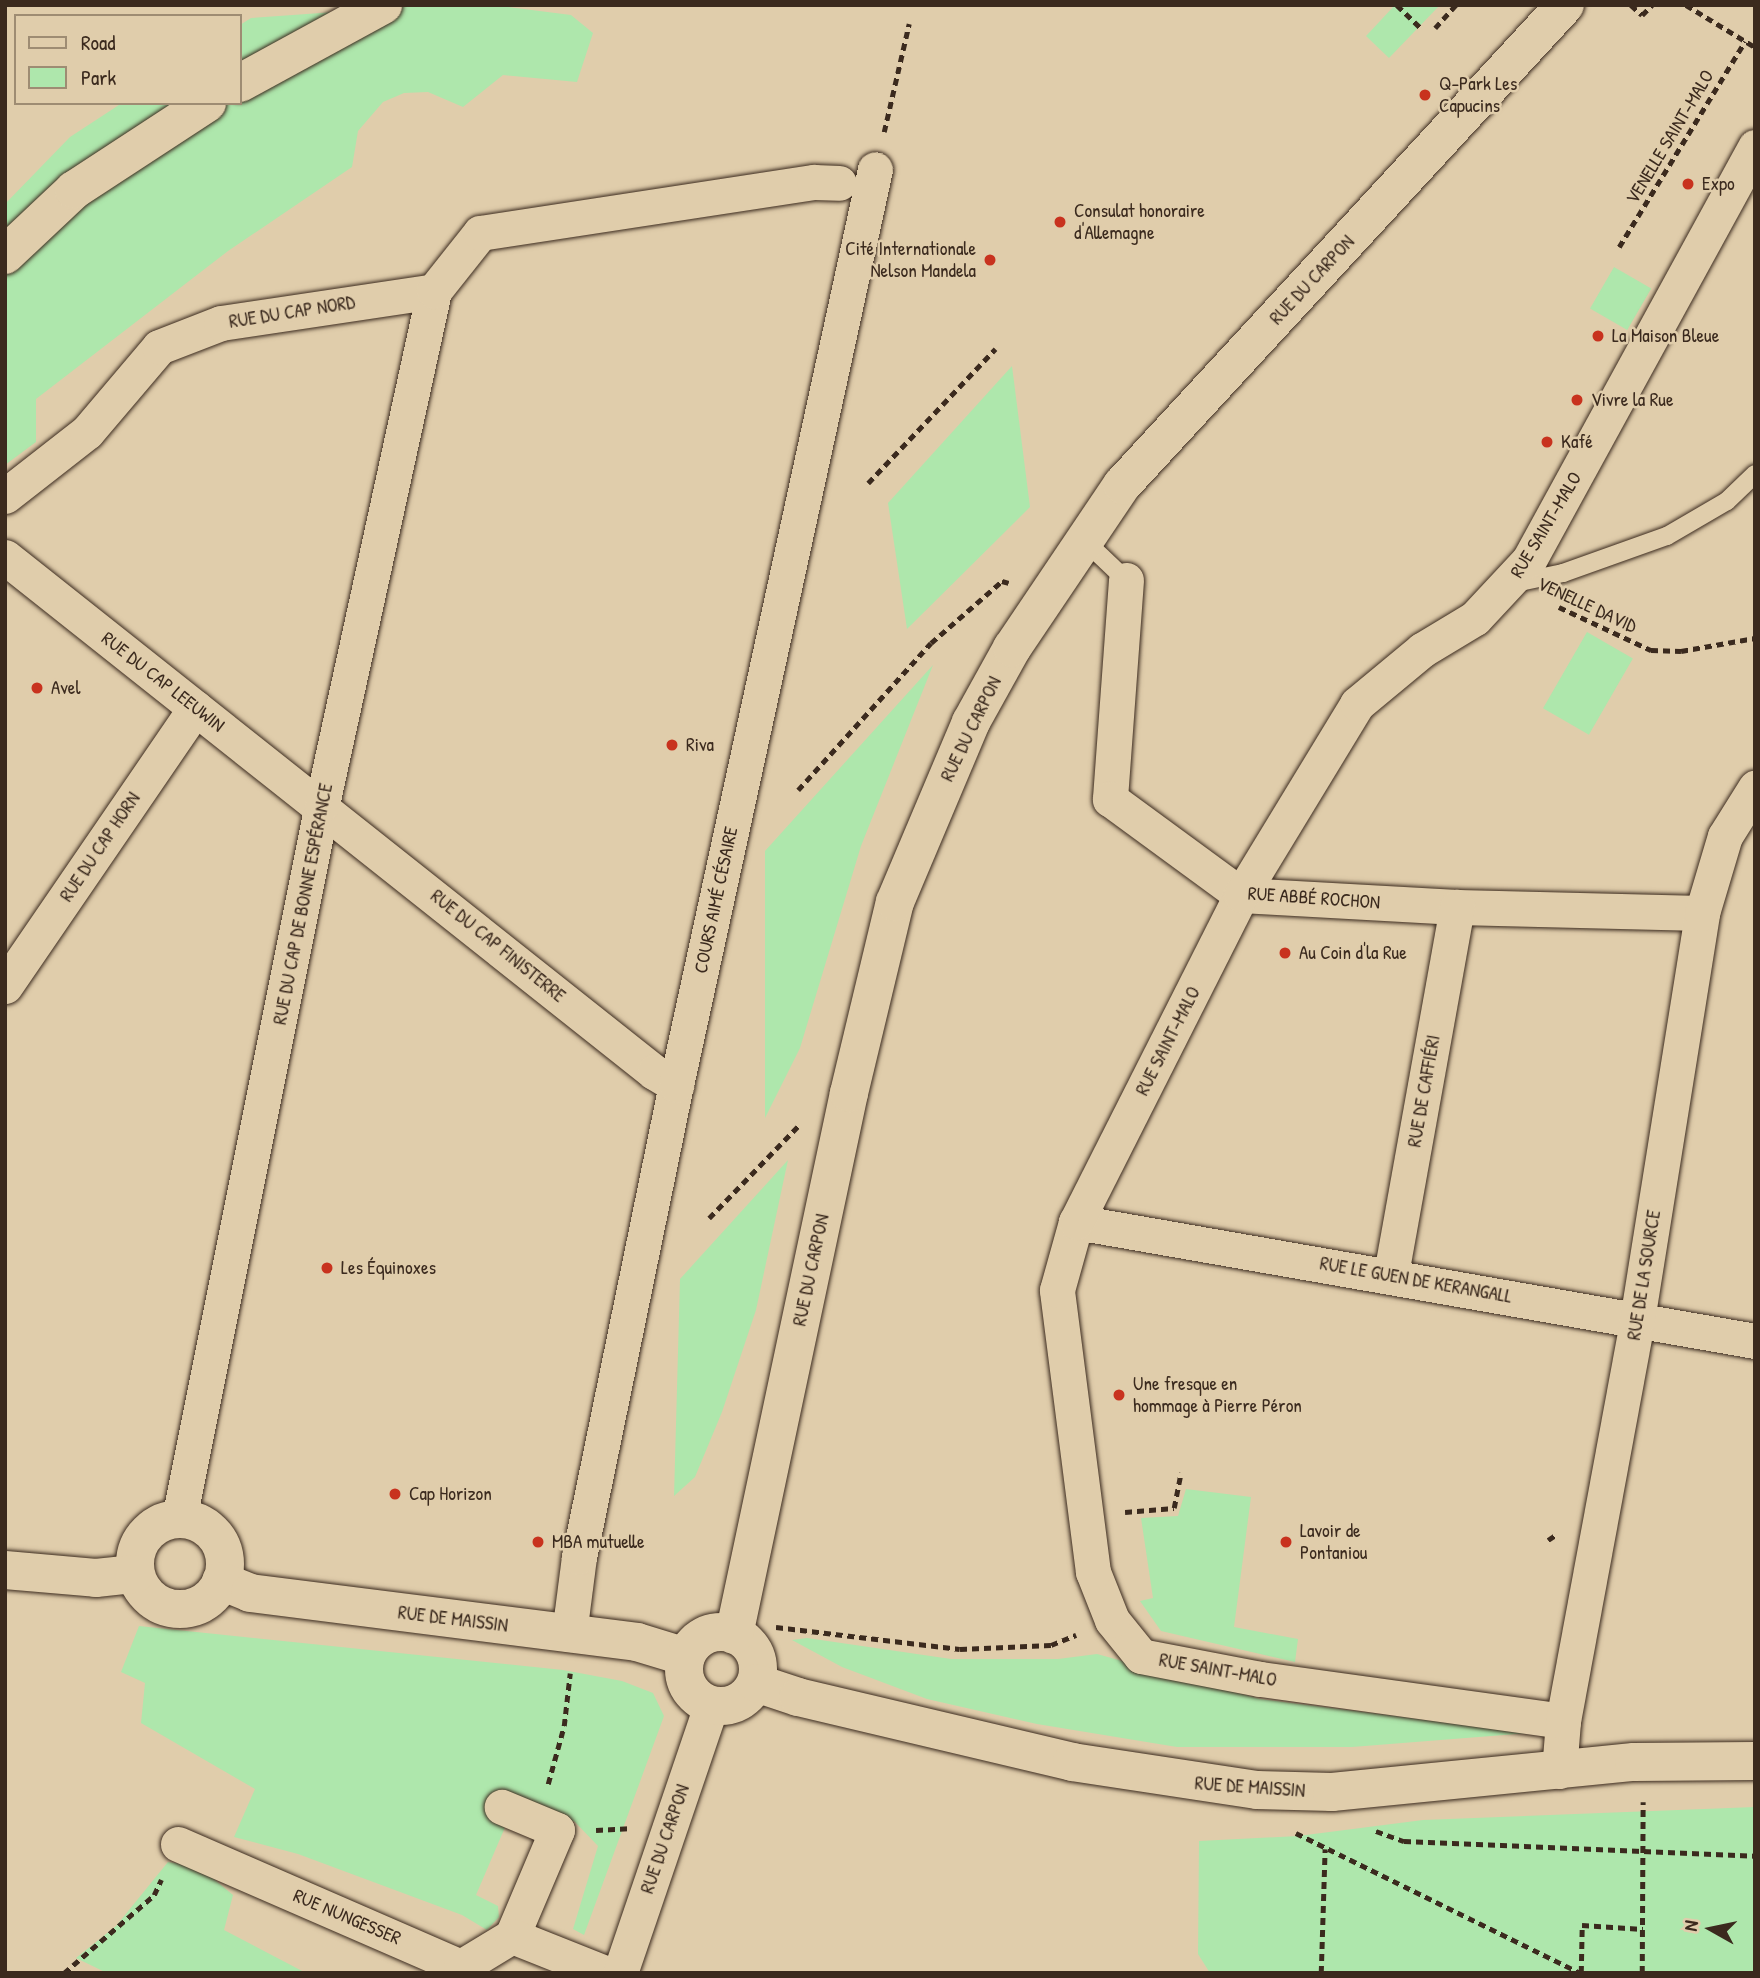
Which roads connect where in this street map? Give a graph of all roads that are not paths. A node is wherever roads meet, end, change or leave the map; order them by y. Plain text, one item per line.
1 (383, 5) edge
2 (1565, 5) edge
3 (242, 82) edge
4 (204, 105) edge
5 (1755, 147) edge
6 (875, 169) road end
7 (839, 183) dead end
8 (5, 255) edge
9 (434, 291) junction
10 (1755, 474) edge
11 (5, 496) edge
12 (1083, 539) junction
13 (5, 557) edge
14 (1126, 580) joint
15 (1511, 584) junction
16 (195, 708) junction
17 (1755, 788) edge
18 (322, 804) junction
19 (1241, 895) junction
20 (1457, 907) junction
21 (1702, 914) junction
22 (5, 986) edge
23 (676, 1085) junction
24 (1076, 1222) junction
25 (1391, 1274) junction
26 (1637, 1320) junction
27 (1755, 1341) edge
28 (179, 1519) junction
29 (5, 1570) edge
30 (135, 1574) junction
31 (221, 1581) junction
32 (736, 1628) junction
33 (569, 1634) junction
34 (686, 1657) junction
35 (756, 1683) junction
36 (711, 1705) junction
37 (1563, 1721) junction
38 (1755, 1761) edge
39 (1559, 1771) junction
40 (502, 1807) dead end
41 (178, 1844) road end
42 (512, 1936) junction
43 (605, 1973) edge
44 (620, 1973) edge

1 - 3 street
2 - 12 street, RUE DU CARPON
4 - 8 street
5 - 15 street, RUE SAINT-MALO
6 - 23 street, COURS AIMÉ CÉSAIRE
7 - 9 street
9 - 11 street, RUE DU CAP NORD
9 - 18 street, RUE DU CAP DE BONNE ESPÉRANCE
10 - 15 lane
12 - 14 lane, RUE ABBÉ ROCHON
12 - 32 street, RUE DU CARPON
13 - 16 street, RUE DU CAP LEEUWIN
14 - 19 street, RUE ABBÉ ROCHON
15 - 19 street, RUE SAINT-MALO
16 - 18 street, RUE DU CAP LEEUWIN
16 - 22 street, RUE DU CAP HORN
17 - 21 street, RUE DE LA SOURCE
18 - 23 street, RUE DU CAP FINISTERRE
18 - 28 street, RUE DU CAP DE BONNE ESPÉRANCE
19 - 20 street, RUE ABBÉ ROCHON
19 - 24 street, RUE SAINT-MALO
20 - 21 street, RUE ABBÉ ROCHON
20 - 25 street, RUE DE CAFFIÉRI
21 - 26 street, RUE DE LA SOURCE
23 - 33 street, COURS AIMÉ CÉSAIRE
24 - 25 street, RUE LE GUEN DE KERANGALL
24 - 37 street, RUE SAINT-MALO
25 - 26 street, RUE LE GUEN DE KERANGALL
26 - 27 street, RUE LE GUEN DE KERANGALL
26 - 37 street, RUE DE LA SOURCE
28 - 30 street
28 - 31 street
29 - 30 street
30 - 31 street
31 - 33 street, RUE DE MAISSIN
32 - 34 street
32 - 35 street
33 - 34 street, RUE DE MAISSIN
34 - 36 street
35 - 36 street
35 - 39 street, RUE DE MAISSIN
36 - 44 street, RUE DU CARPON
37 - 39 street, RUE DE LA SOURCE
38 - 39 street, RUE DE MAISSIN
40 - 42 street
41 - 42 street, RUE NUNGESSER
42 - 43 street

